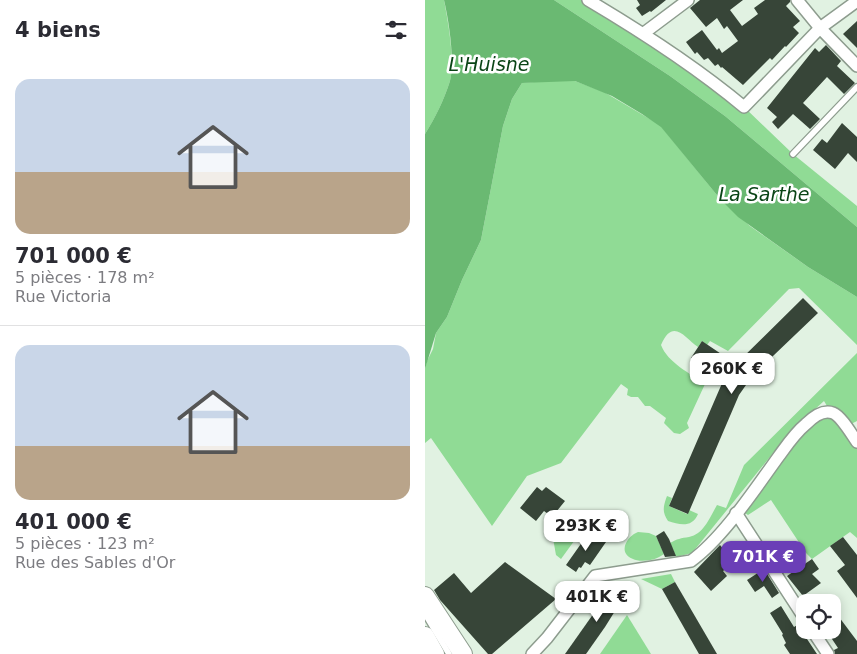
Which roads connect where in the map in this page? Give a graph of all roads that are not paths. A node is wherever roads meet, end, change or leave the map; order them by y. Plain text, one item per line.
1 (588, 0) edge
2 (688, 0) edge
3 (797, 0) edge
4 (857, 1) edge
5 (820, 28) junction
6 (644, 33) junction
7 (857, 66) edge
8 (857, 87) edge
9 (793, 154) dead end
10 (857, 442) edge
11 (737, 513) junction
12 (425, 596) edge
13 (796, 605) edge
14 (425, 614) edge
15 (425, 636) edge
16 (818, 639) edge
17 (435, 654) edge
18 (449, 654) edge
19 (463, 654) edge
20 (532, 654) edge
21 (828, 654) edge

1 - 6 street
2 - 6 street
3 - 5 street
4 - 5 street
5 - 6 street
5 - 7 street
8 - 9 lane
10 - 11 street
11 - 13 street
11 - 20 street
12 - 19 main road
14 - 18 lane
15 - 17 main road
16 - 21 street

